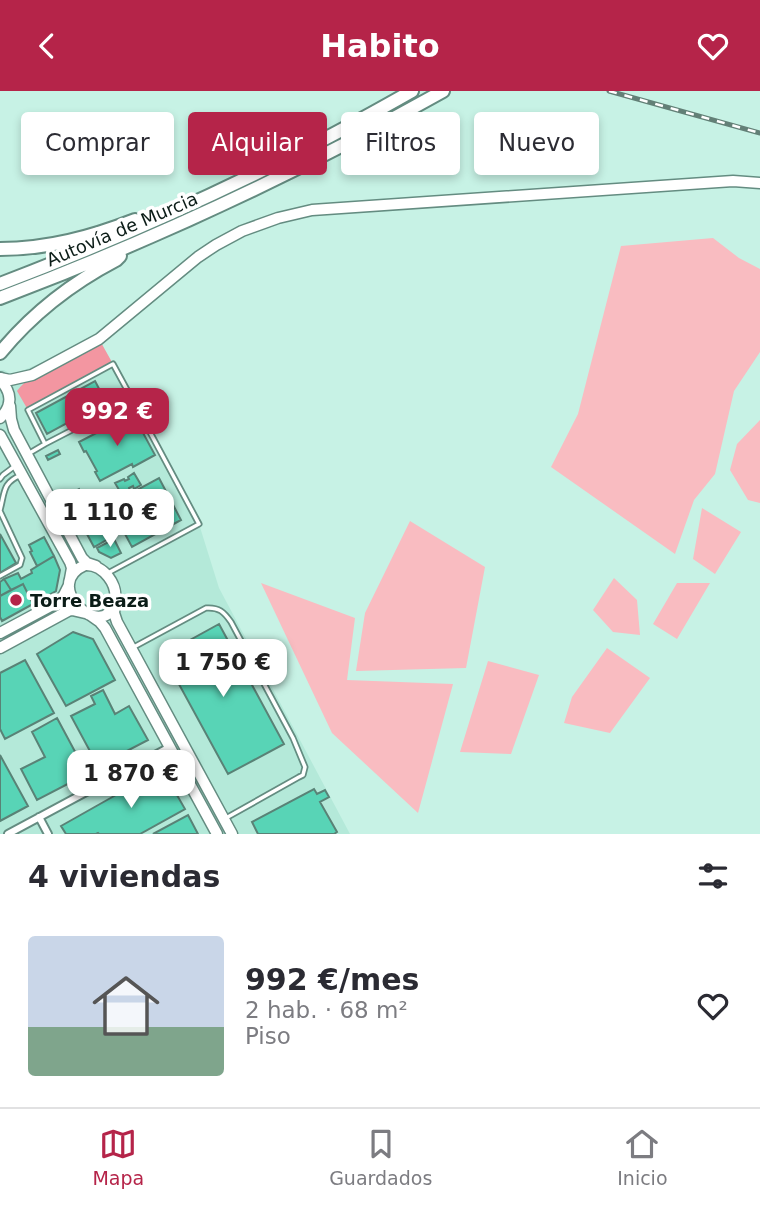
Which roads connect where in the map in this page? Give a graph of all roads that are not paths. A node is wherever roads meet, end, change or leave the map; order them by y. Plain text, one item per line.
1 (412, 91) edge
2 (443, 91) edge
3 (760, 183) edge
4 (186, 205) junction
5 (130, 246) junction
6 (0, 249) edge
7 (0, 284) edge
8 (0, 298) edge
9 (0, 353) edge
10 (32, 375) junction
11 (0, 379) edge
12 (132, 399) junction
13 (10, 404) junction
14 (0, 418) edge
15 (0, 435) edge
16 (45, 444) junction
17 (26, 454) junction
18 (19, 470) junction
19 (0, 478) edge
20 (10, 480) junction
21 (0, 510) edge
22 (96, 566) junction
23 (107, 574) junction
24 (0, 576) edge
25 (70, 580) junction
26 (115, 603) junction
27 (88, 614) junction
28 (0, 633) edge
29 (0, 648) edge
30 (131, 648) junction
31 (181, 740) junction
32 (170, 747) junction
33 (39, 817) junction
34 (224, 819) junction
35 (8, 834) edge
36 (48, 834) edge
37 (217, 834) edge
38 (232, 834) edge

1 - 4 highway, Autovía de Murcia
2 - 5 highway, Autovía de Murcia
3 - 10 main road
4 - 6 highway
4 - 7 highway, Autovía de Murcia
5 - 8 highway, Autovía de Murcia
5 - 9 highway
10 - 11 main road
10 - 13 main road
11 - 13 main road
12 - 16 lane
12 - 16 lane
12 - 23 lane
13 - 14 main road
13 - 17 main road
15 - 18 main road
16 - 17 lane
17 - 22 main road
18 - 19 lane
18 - 20 lane
18 - 25 main road
19 - 20 lane
20 - 21 lane
21 - 24 lane
22 - 23 main road
22 - 25 main road
23 - 26 main road
25 - 27 main road
25 - 28 main road
26 - 27 main road
26 - 30 main road
27 - 29 main road
27 - 32 main road
30 - 31 main road
30 - 34 lane
31 - 32 main road
31 - 34 main road
32 - 33 street
32 - 37 main road
33 - 35 street
33 - 36 street
34 - 38 main road

